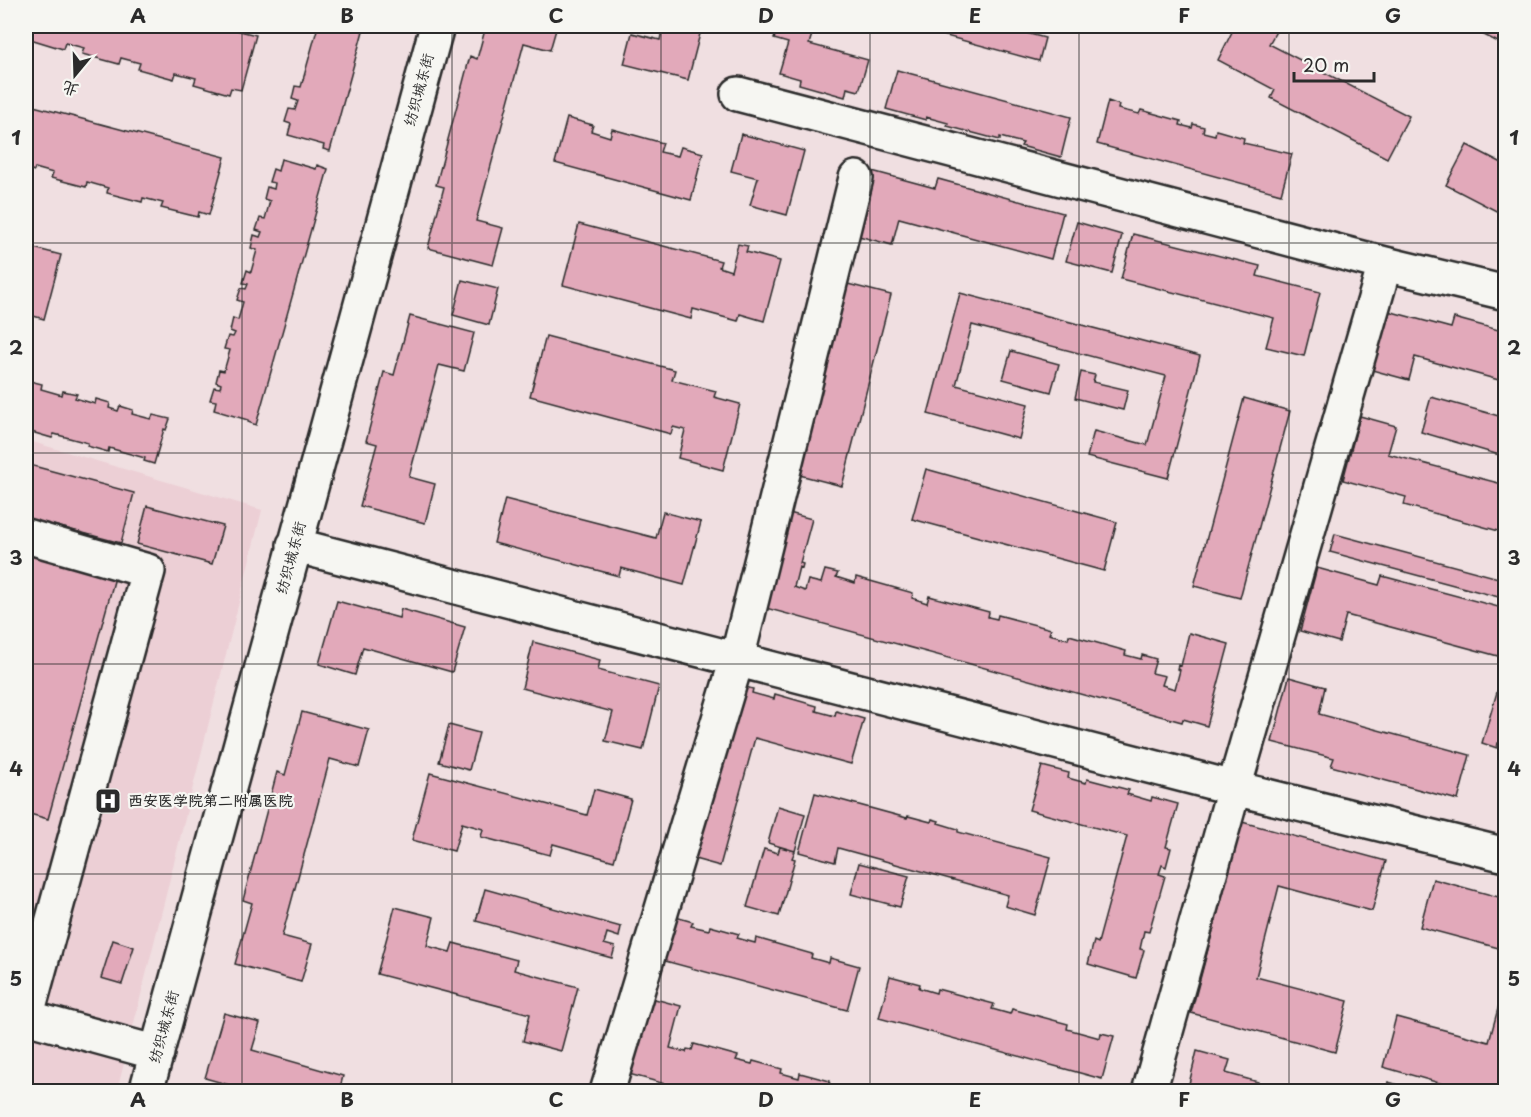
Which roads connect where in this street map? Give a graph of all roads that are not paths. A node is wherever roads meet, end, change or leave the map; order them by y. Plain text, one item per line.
1 (437, 26) edge
2 (738, 94) dead end
3 (856, 178) dead end
4 (1385, 264) junction
5 (1506, 293) edge
6 (26, 536) edge
7 (294, 545) junction
8 (737, 658) junction
9 (1234, 788) junction
10 (1506, 855) edge
11 (26, 1017) edge
12 (157, 1053) junction
13 (146, 1092) edge
14 (607, 1092) edge
15 (1149, 1092) edge

1 - 7 street, 纺织城东街
2 - 4 street
3 - 8 street
4 - 5 street
4 - 9 street
6 - 11 street
7 - 8 street
7 - 12 street, 纺织城东街
8 - 9 street
8 - 14 street
9 - 10 street
9 - 15 street
11 - 12 street
12 - 13 street, 纺织城东街

